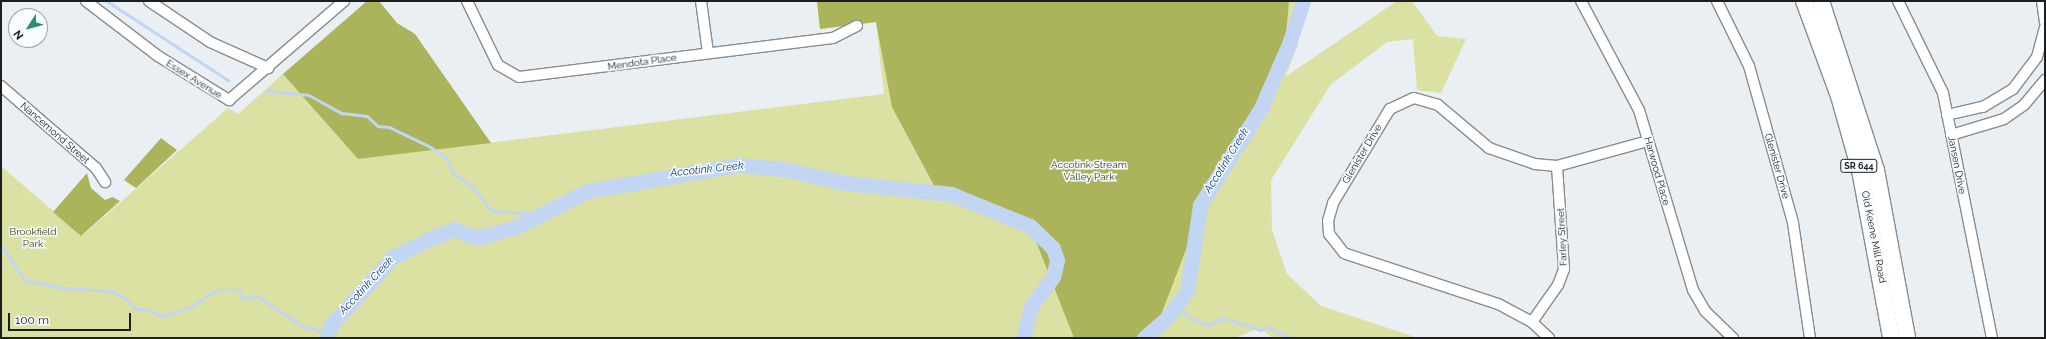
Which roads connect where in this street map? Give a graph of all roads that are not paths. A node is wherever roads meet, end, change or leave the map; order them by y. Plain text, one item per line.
1 (86, 1) edge
2 (149, 1) edge
3 (344, 1) edge
4 (467, 1) edge
5 (701, 1) edge
6 (1581, 1) edge
7 (1717, 1) edge
8 (1804, 1) edge
9 (1821, 1) edge
10 (1898, 1) edge
11 (2042, 1) edge
12 (2045, 22) edge
13 (857, 26) dead end
14 (2045, 27) edge
15 (708, 54) junction
16 (268, 68) junction
17 (2045, 80) edge
18 (1, 86) edge
19 (1947, 115) junction
20 (1951, 135) junction
21 (1648, 141) junction
22 (1557, 166) junction
23 (105, 182) dead end
24 (1532, 322) junction
25 (1549, 338) edge
26 (1733, 338) edge
27 (1810, 338) edge
28 (1892, 338) edge
29 (1907, 338) edge
30 (1992, 338) edge

1 - 16 street, Essex Avenue
2 - 16 street
3 - 16 street
4 - 15 street, Mendota Place
5 - 15 street
6 - 21 street, Harwood Place
7 - 27 street, Glenister Drive
8 - 28 main road, Old Keene Mill Road / SR 644
9 - 29 main road, Old Keene Mill Road / SR 644
10 - 19 street, Jansen Drive
11 - 12 street
13 - 15 street, Mendota Place
14 - 19 street
17 - 20 street
18 - 23 street, Nancemond Street
19 - 20 street, Jansen Drive
20 - 30 street, Jansen Drive
21 - 22 street, Glenister Drive
21 - 26 street, Harwood Place
22 - 24 street, Farley Street
22 - 24 street, Glenister Drive
24 - 25 street, Glenister Drive

